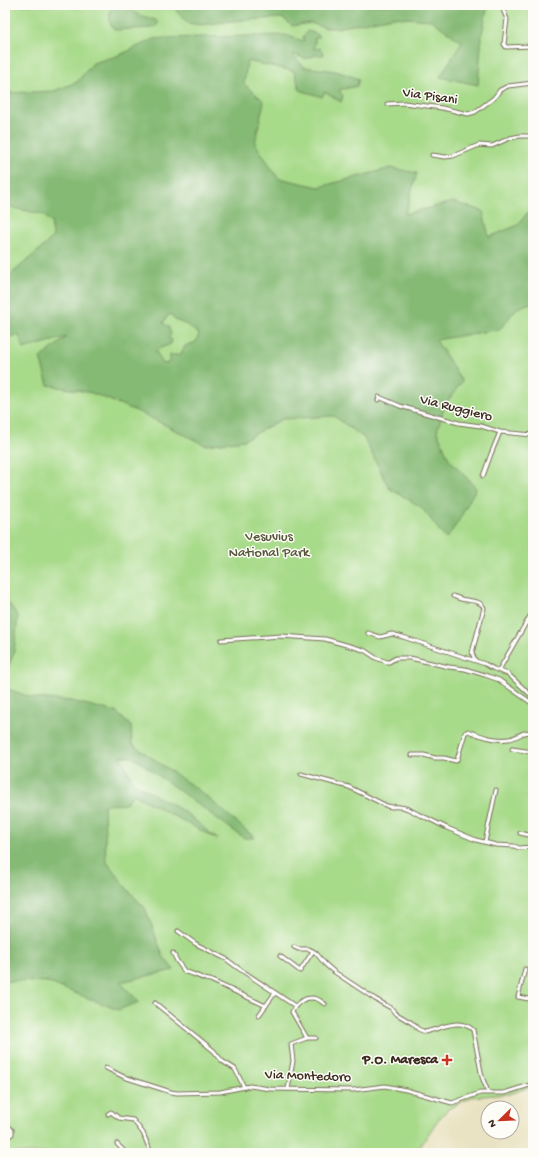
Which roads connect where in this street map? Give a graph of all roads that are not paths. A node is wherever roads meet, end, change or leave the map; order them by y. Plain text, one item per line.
1 (501, 5) edge
2 (533, 46) edge
3 (533, 83) edge
4 (387, 104) dead end
5 (533, 136) edge
6 (432, 155) dead end
7 (378, 400) dead end
8 (500, 432) junction
9 (533, 435) edge
10 (483, 476) dead end
11 (453, 596) dead end
12 (530, 616) dead end
13 (368, 633) dead end
14 (221, 640) dead end
15 (475, 660) junction
16 (499, 670) junction
17 (533, 697) edge
18 (533, 704) edge
19 (533, 733) edge
20 (512, 748) dead end
21 (533, 752) edge
22 (412, 754) dead end
23 (301, 774) dead end
24 (496, 790) dead end
25 (520, 833) dead end
26 (533, 836) edge
27 (485, 842) junction
28 (533, 847) edge
29 (178, 931) dead end
30 (294, 947) dead end
31 (313, 951) junction
32 (173, 952) dead end
33 (280, 956) dead end
34 (526, 969) dead end
35 (275, 993) junction
36 (533, 998) edge
37 (155, 1003) dead end
38 (532, 1003) dead end
39 (325, 1004) dead end
40 (266, 1006) junction
41 (295, 1006) junction
42 (533, 1010) edge
43 (259, 1015) dead end
44 (307, 1038) junction
45 (316, 1038) dead end
46 (106, 1068) dead end
47 (533, 1084) edge
48 (244, 1087) junction
49 (288, 1089) junction
50 (488, 1092) junction
51 (108, 1114) dead end
52 (9, 1127) dead end
53 (5, 1139) edge
54 (117, 1144) dead end
55 (126, 1153) edge
56 (151, 1153) edge

1 - 2 street
3 - 4 street, Via Pisani
5 - 6 street
7 - 8 street, Via Ruggiero
8 - 9 street, Via Ruggiero
8 - 10 street
11 - 15 street
12 - 16 street
13 - 15 street
14 - 18 street
15 - 16 street
16 - 17 street
19 - 22 street
20 - 21 street
23 - 27 street
24 - 27 street
25 - 26 street
27 - 28 street
29 - 35 street
30 - 31 street
31 - 33 street
31 - 50 street
32 - 40 street
34 - 36 street
35 - 40 street
35 - 41 street
37 - 48 street
38 - 42 street
39 - 41 street
40 - 43 street
41 - 44 street
44 - 45 street
44 - 49 street
46 - 48 street, Via Montedoro
47 - 50 street, Via Montedoro
48 - 49 street, Via Montedoro
49 - 50 street, Via Montedoro
51 - 56 street
52 - 53 street
54 - 55 street

